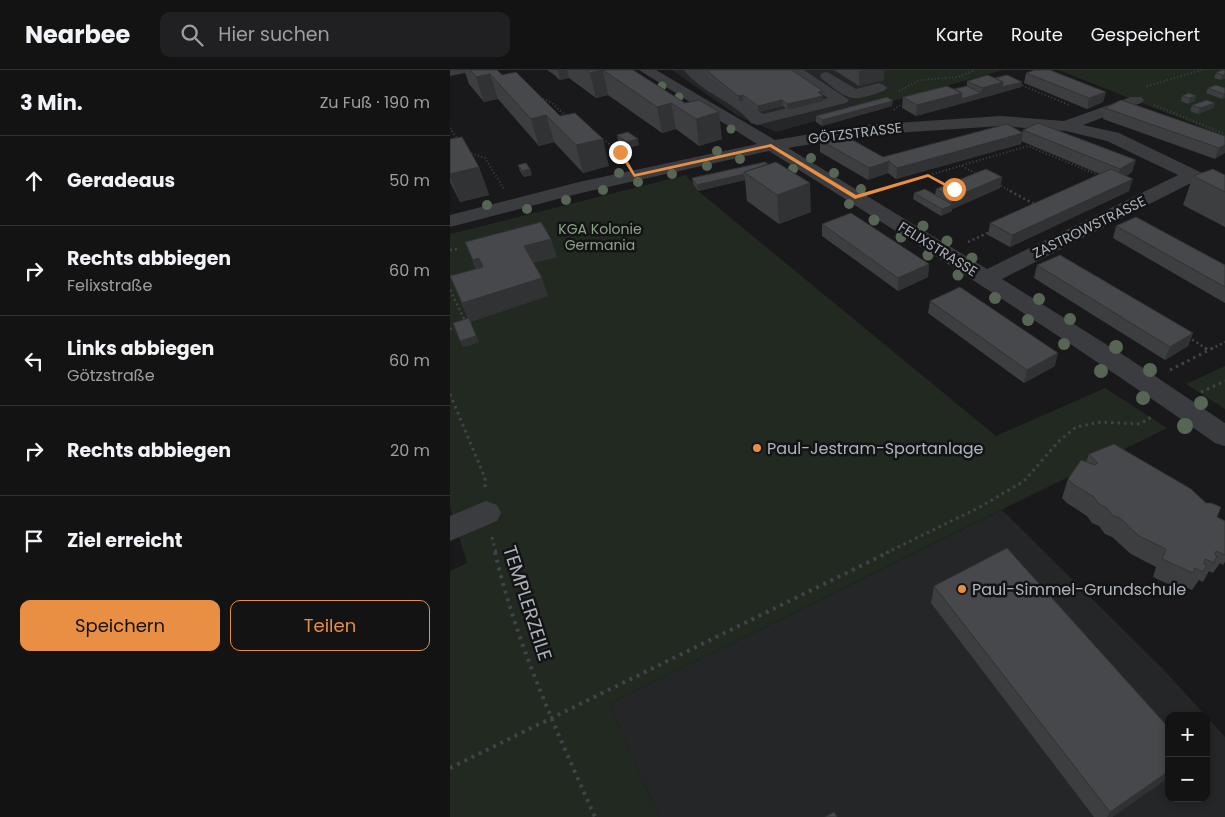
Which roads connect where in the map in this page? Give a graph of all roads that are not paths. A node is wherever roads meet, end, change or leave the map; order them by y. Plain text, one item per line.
1 (460, 70) edge
2 (646, 70) edge
3 (691, 70) edge
4 (794, 70) edge
5 (818, 70) edge
6 (450, 72) edge
7 (879, 88) road end
8 (1142, 97) road end
9 (761, 119) junction
10 (736, 125) junction
11 (909, 126) junction
12 (1066, 126) junction
13 (938, 144) edge
14 (771, 146) junction
15 (1193, 175) junction
16 (1225, 191) edge
17 (450, 221) edge
18 (986, 278) junction
19 (1225, 436) edge
20 (486, 513) road end
21 (450, 529) edge

1 - 6 street
2 - 10 street, FELIXSTRASSE
3 - 9 street
4 - 9 street
5 - 7 street
8 - 12 street
9 - 10 street
10 - 14 street, FELIXSTRASSE
11 - 12 street, GÖTZSTRASSE
11 - 13 street
11 - 14 street, GÖTZSTRASSE
12 - 15 street, GÖTZSTRASSE
14 - 17 street, GÖTZSTRASSE
14 - 18 street, FELIXSTRASSE
15 - 16 street, GÖTZSTRASSE
15 - 18 street, ZASTROWSTRASSE
18 - 19 street, FELIXSTRASSE
20 - 21 street

